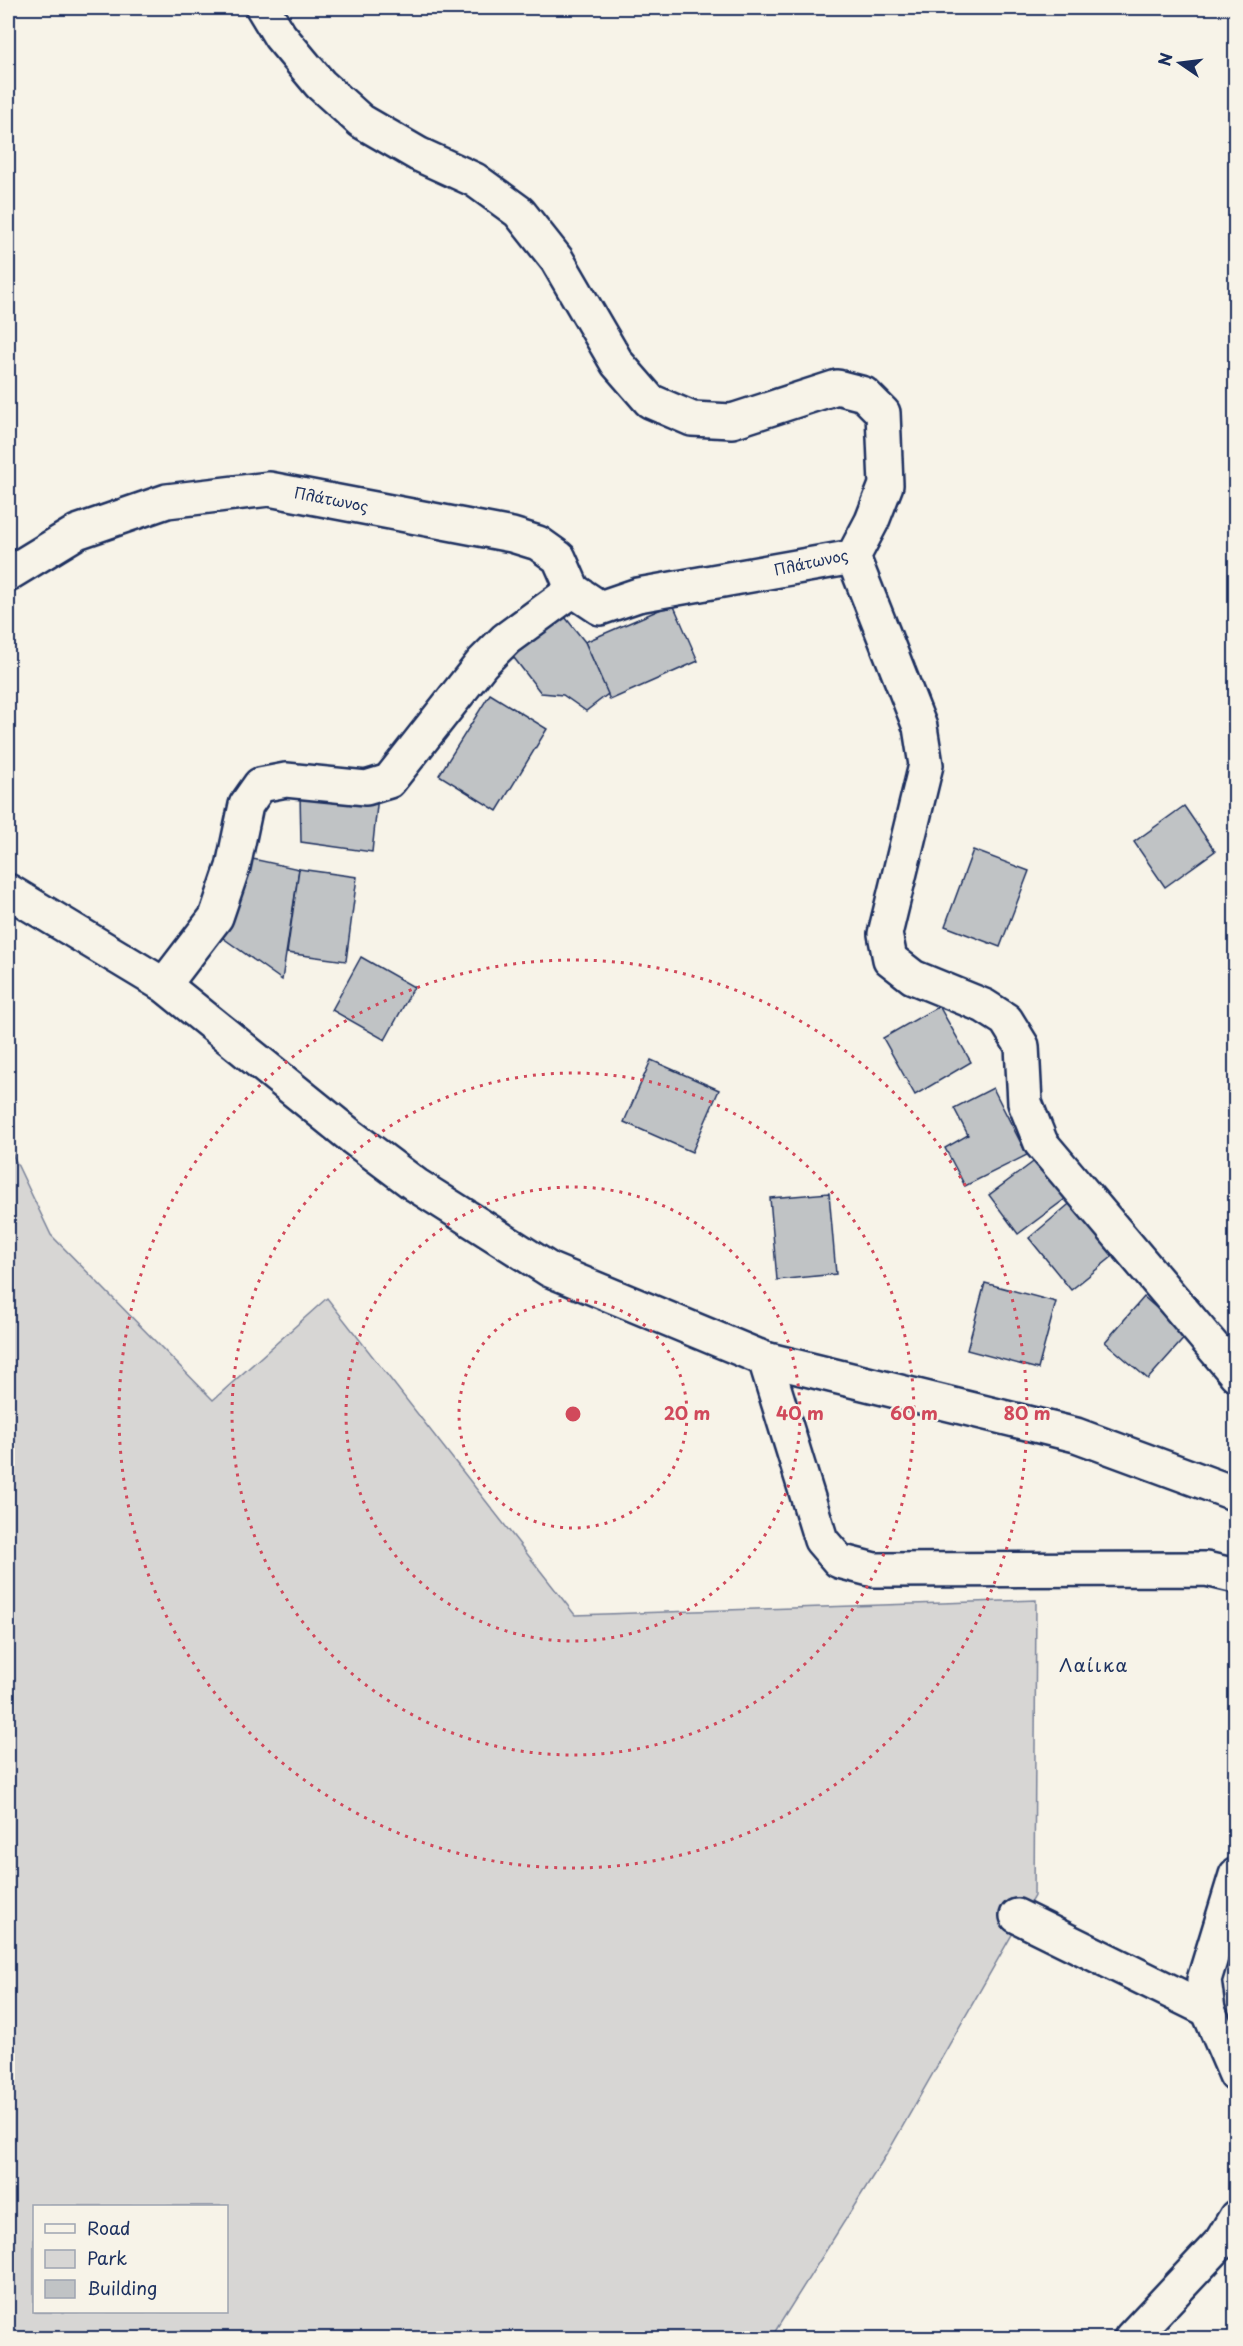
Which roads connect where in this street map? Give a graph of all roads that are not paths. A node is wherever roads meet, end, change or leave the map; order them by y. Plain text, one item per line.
1 (263, 8) edge
2 (853, 557) junction
3 (8, 574) edge
4 (573, 590) junction
5 (8, 891) edge
6 (164, 985) junction
7 (765, 1359) junction
8 (1236, 1374) edge
9 (1236, 1494) edge
10 (1236, 1576) edge
11 (1236, 1875) edge
12 (1017, 1916) dead end
13 (1208, 2010) junction
14 (1236, 2075) edge
15 (1236, 2217) edge
16 (1131, 2338) edge

1 - 2 street, Πλάτωνος
2 - 4 street, Πλάτωνος
2 - 8 street
3 - 4 street, Πλάτωνος
4 - 6 street
5 - 6 street
6 - 7 street
7 - 9 street
7 - 10 street
11 - 13 street
12 - 13 street
13 - 14 street
15 - 16 street

